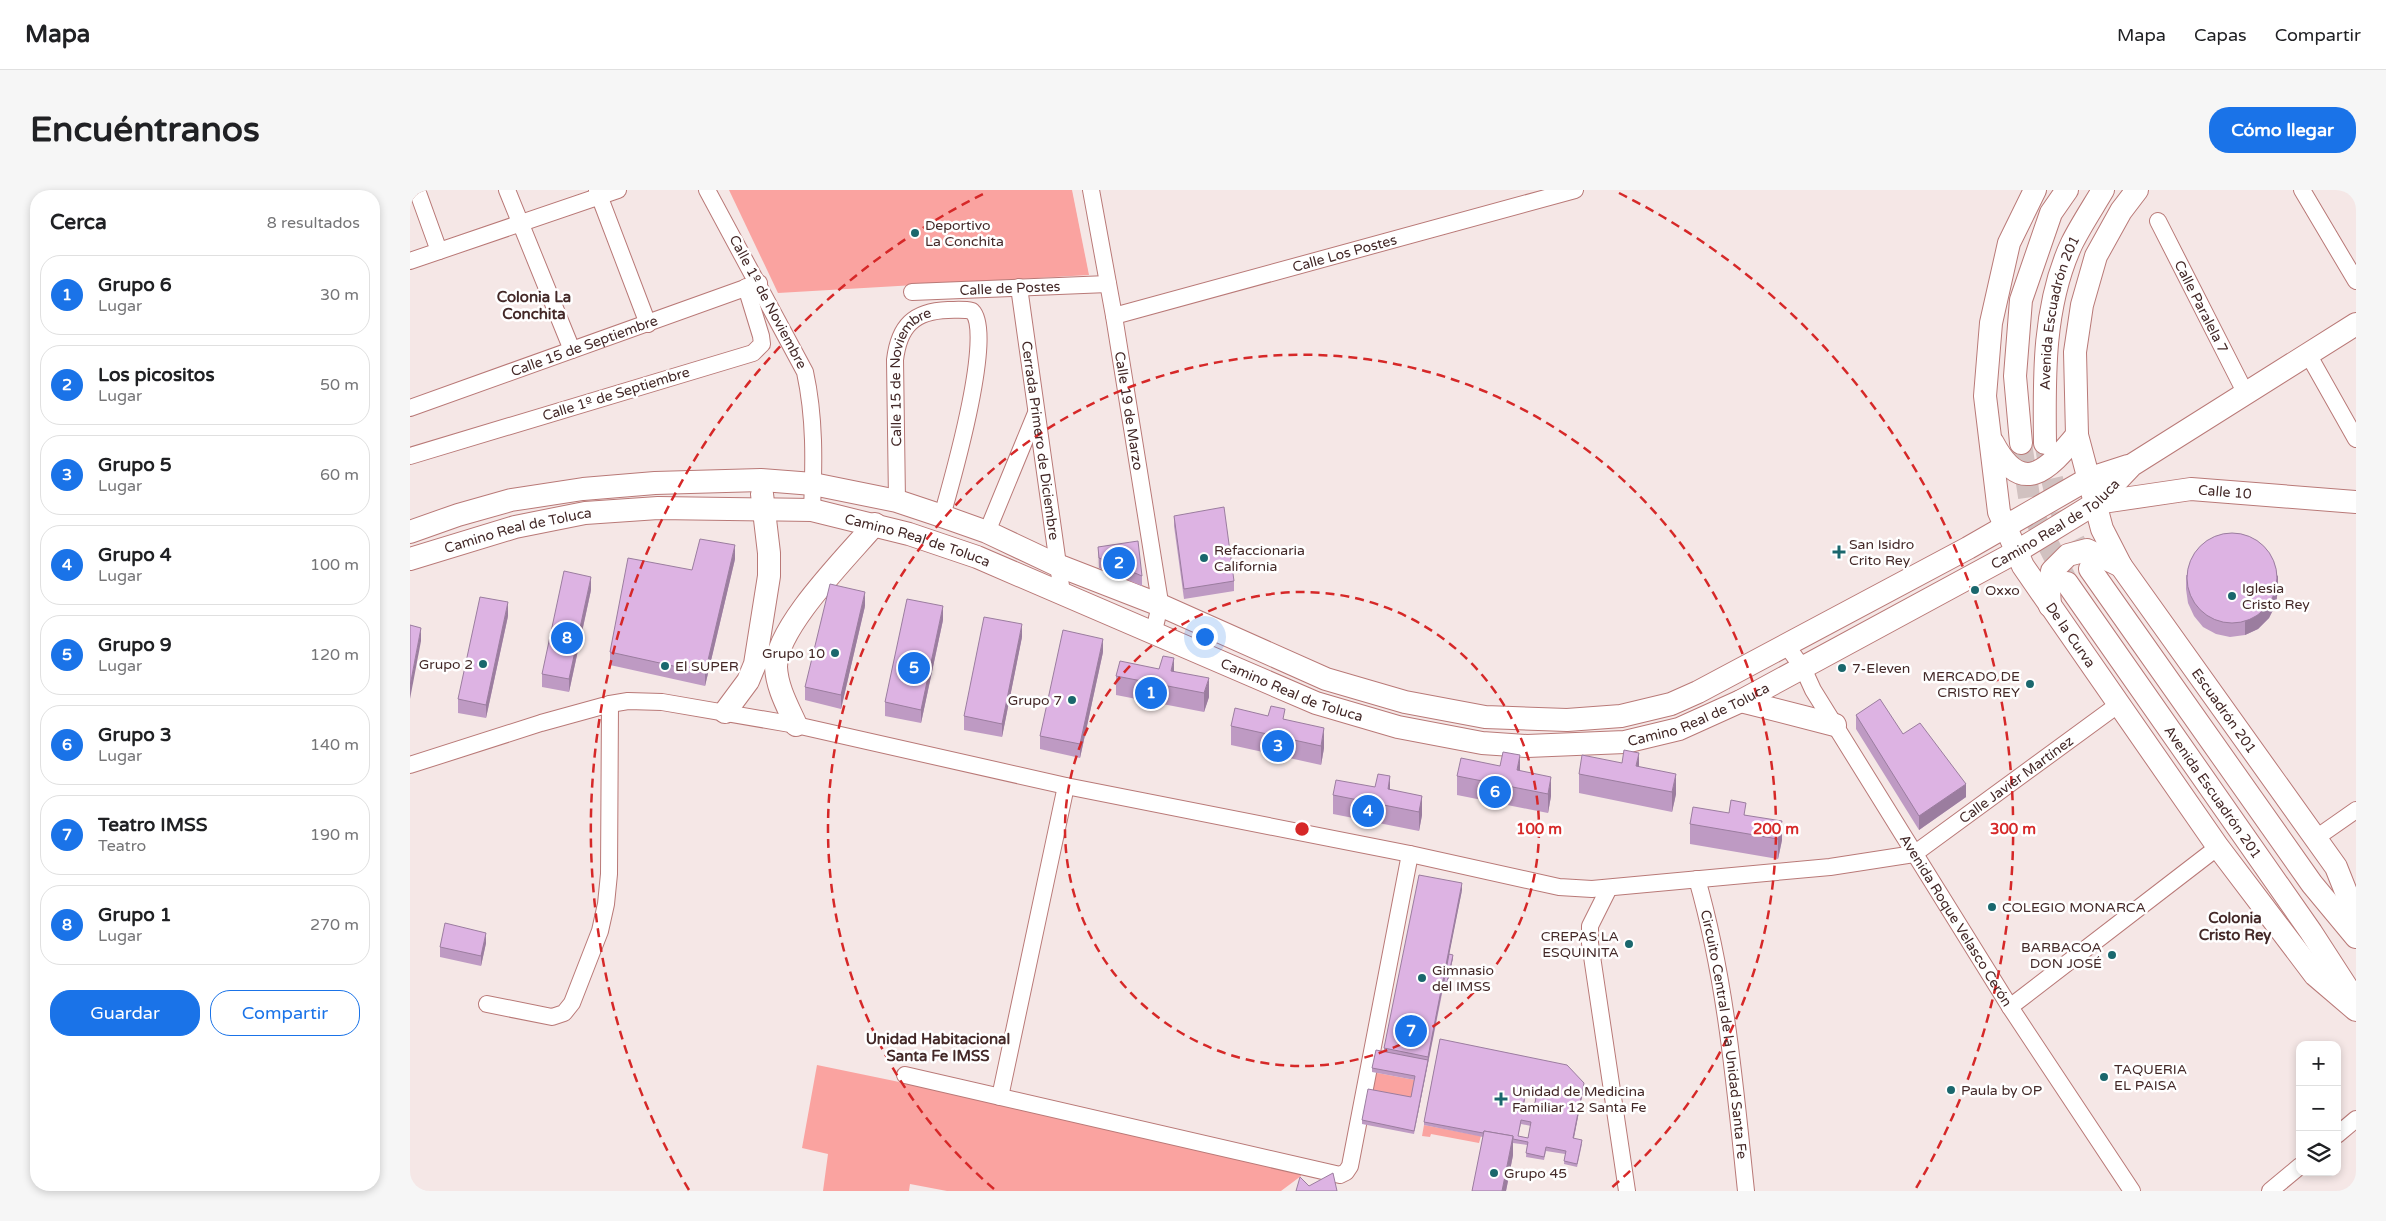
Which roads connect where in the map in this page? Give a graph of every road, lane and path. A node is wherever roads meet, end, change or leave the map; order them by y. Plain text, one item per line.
1 (417, 190) edge
2 (507, 190) edge
3 (618, 190) edge
4 (707, 190) edge
5 (1091, 190) edge
6 (1575, 190) edge
7 (2034, 190) edge
8 (2067, 190) edge
9 (2103, 190) edge
10 (2137, 190) edge
11 (2302, 190) edge
12 (598, 193) edge
13 (2158, 220) dead end
14 (520, 224) junction
15 (439, 251) junction
16 (410, 262) edge
17 (2356, 281) edge
18 (1108, 284) junction
19 (752, 285) junction
20 (1019, 288) junction
21 (912, 292) dead end
22 (1114, 316) junction
23 (648, 324) junction
24 (2356, 324) edge
25 (572, 350) junction
26 (2308, 354) junction
27 (2245, 392) junction
28 (410, 408) edge
29 (1036, 413) junction
30 (1989, 435) junction
31 (2077, 435) junction
32 (2355, 435) edge
33 (2021, 442) tunnel mouth
34 (2046, 443) tunnel mouth
35 (410, 456) edge
36 (2132, 465) junction
37 (2088, 479) junction
38 (761, 480) junction
39 (813, 484) junction
40 (897, 501) junction
41 (2356, 502) edge
42 (2096, 503) junction
43 (764, 508) junction
44 (920, 509) junction
45 (812, 510) junction
46 (942, 516) junction
47 (875, 524) junction
48 (2004, 527) junction
49 (410, 532) edge
50 (987, 532) junction
51 (909, 534) junction
52 (2016, 552) junction
53 (410, 559) edge
54 (1057, 565) junction
55 (2121, 566) junction
56 (2090, 569) tunnel mouth
57 (2067, 583) tunnel mouth
58 (1062, 593) junction
59 (1160, 605) junction
60 (2050, 606) junction
61 (1154, 631) junction
62 (1786, 645) junction
63 (1802, 668) junction
64 (1741, 701) junction
65 (610, 704) junction
66 (2119, 704) junction
67 (725, 712) junction
68 (1527, 720) junction
69 (796, 725) junction
70 (1835, 725) junction
71 (1527, 746) junction
72 (410, 765) edge
73 (1066, 786) junction
74 (2356, 810) edge
75 (2316, 838) junction
76 (2218, 847) junction
77 (1410, 854) junction
78 (1914, 854) junction
79 (1697, 879) junction
80 (1609, 888) junction
81 (2356, 917) edge
82 (2356, 937) edge
83 (2356, 1002) edge
84 (486, 1004) dead end
85 (2010, 1007) junction
86 (2356, 1010) edge
87 (905, 1075) dead end
88 (1000, 1097) junction
89 (2356, 1119) edge
90 (2341, 1132) edge
91 (2296, 1169) edge
92 (1627, 1191) edge
93 (1746, 1191) edge
94 (2132, 1191) edge
95 (2270, 1191) edge

1 - 15 street
2 - 14 street
3 - 12 street
4 - 19 street, Calle 1º de Noviembre
5 - 18 street, Calle 19 de Marzo
6 - 22 street, Calle Los Postes
7 - 30 main road, De la Curva
8 - 33 main road
9 - 34 main road, Avenida Escuadrón 201
10 - 31 main road
11 - 17 street
12 - 14 street
12 - 23 street
13 - 27 street, Calle Paralela 7
14 - 15 street
14 - 25 street
15 - 16 street
18 - 20 street, Calle de Postes
18 - 22 street, Calle 19 de Marzo
19 - 23 street, Calle 15 de Septiembre
19 - 35 street, Calle 1º de Septiembre
19 - 39 street, Calle 1º de Noviembre
20 - 21 street, Calle de Postes
20 - 29 street, Cerrada Primero de Diciembre
22 - 59 street, Calle 19 de Marzo
23 - 25 street, Calle 15 de Septiembre
24 - 26 main road, Camino Real de Toluca
25 - 28 street, Calle 15 de Septiembre
26 - 27 main road, Camino Real de Toluca
26 - 32 street
27 - 36 main road, Camino Real de Toluca
29 - 50 street
29 - 54 street, Cerrada Primero de Diciembre
30 - 31 main road
30 - 48 main road, De la Curva
31 - 37 main road
36 - 37 main road, Camino Real de Toluca
36 - 42 main road, Camino Real de Toluca
37 - 42 main road
37 - 48 main road, Camino Real de Toluca
38 - 39 main road, Camino Real de Toluca
38 - 43 main road
38 - 49 main road, Camino Real de Toluca
39 - 40 main road, Camino Real de Toluca
39 - 45 street, Calle 1º de Noviembre
40 - 44 main road, Camino Real de Toluca
40 - 46 street, Calle 15 de Noviembre
41 - 42 main road, Calle 10
42 - 52 main road, Camino Real de Toluca
42 - 55 main road, Escuadrón 201
43 - 45 main road, Camino Real de Toluca
43 - 53 main road, Camino Real de Toluca
43 - 67 main road
44 - 46 main road, Camino Real de Toluca
44 - 51 main road
45 - 47 main road, Camino Real de Toluca
46 - 50 main road, Camino Real de Toluca
47 - 51 main road, Camino Real de Toluca
47 - 69 main road
48 - 52 main road, De la Curva
48 - 62 main road, Camino Real de Toluca
50 - 54 main road, Camino Real de Toluca
51 - 58 main road, Camino Real de Toluca
52 - 60 main road, De la Curva
52 - 63 main road, Camino Real de Toluca
54 - 58 street, Cerrada Primero de Diciembre
54 - 59 main road, Camino Real de Toluca
55 - 60 main road
55 - 75 main road, Escuadrón 201
56 - 82 main road, Avenida Escuadrón 201
57 - 83 main road, Avenida Escuadrón 201
58 - 61 main road, Camino Real de Toluca
59 - 61 street, Calle 19 de Marzo
59 - 68 main road, Camino Real de Toluca
60 - 66 main road, De la Curva
61 - 71 main road, Camino Real de Toluca
62 - 63 street, Avenida Roque Velasco Cerón
62 - 68 main road, Camino Real de Toluca
63 - 64 main road, Camino Real de Toluca
63 - 70 street, Avenida Roque Velasco Cerón
64 - 70 main road
64 - 71 main road, Camino Real de Toluca
65 - 67 street
65 - 72 street
65 - 84 street
66 - 76 main road, De la Curva
66 - 78 street, Calle Javier Martínez
67 - 69 street
68 - 71 main road
69 - 73 street
70 - 78 street, Avenida Roque Velasco Cerón
73 - 77 street
73 - 88 street
74 - 75 street
75 - 81 main road, Escuadrón 201
76 - 85 street
76 - 86 main road, De la Curva
77 - 80 street
77 - 88 street
78 - 79 street
78 - 85 street, Avenida Roque Velasco Cerón
79 - 80 street
79 - 93 street, Circuito Central de la Unidad Santa Fe
80 - 92 street
85 - 94 street, Avenida Roque Velasco Cerón
87 - 88 street
89 - 90 street
91 - 95 street

